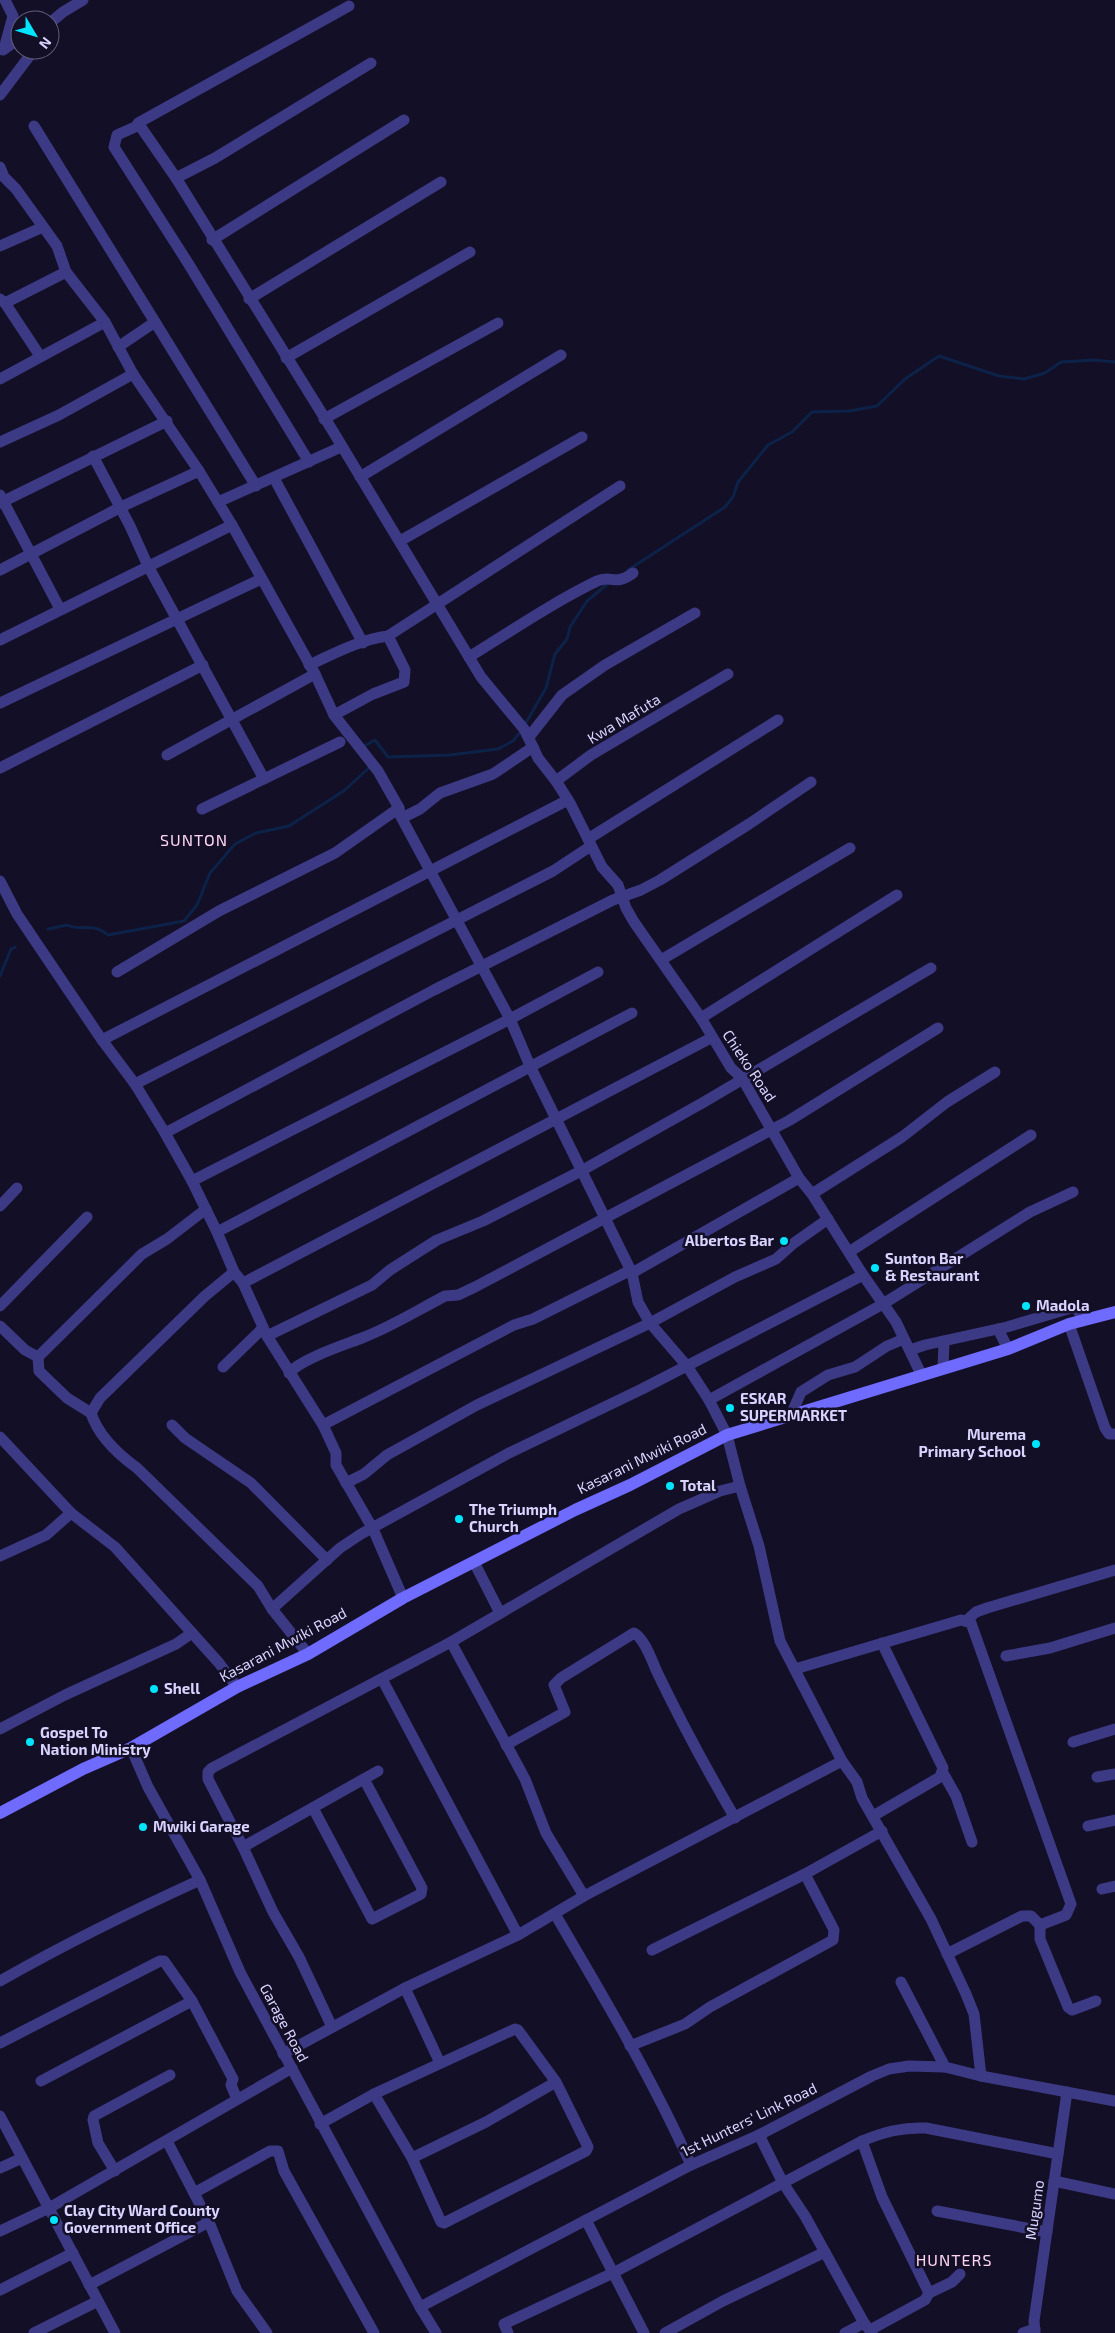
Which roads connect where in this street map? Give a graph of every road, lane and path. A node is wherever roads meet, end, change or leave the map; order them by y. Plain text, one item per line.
1 (5, 0) edge
2 (83, 0) edge
3 (350, 6) dead end
4 (60, 16) edge
5 (2, 50) edge
6 (26, 60) edge
7 (371, 63) dead end
8 (0, 94) edge
9 (404, 120) dead end
10 (34, 126) dead end
11 (135, 127) dead end
12 (0, 167) edge
13 (176, 178) junction
14 (441, 182) dead end
15 (43, 227) junction
16 (212, 240) junction
17 (0, 246) edge
18 (470, 252) dead end
19 (66, 272) junction
20 (249, 299) junction
21 (3, 301) edge
22 (105, 322) junction
23 (155, 322) junction
24 (498, 323) dead end
25 (118, 347) junction
26 (561, 355) dead end
27 (40, 356) junction
28 (286, 358) junction
29 (133, 374) junction
30 (0, 380) edge
31 (324, 419) junction
32 (167, 421) junction
33 (582, 437) dead end
34 (0, 442) edge
35 (341, 447) junction
36 (93, 456) junction
37 (309, 462) junction
38 (199, 471) junction
39 (360, 477) junction
40 (274, 478) junction
41 (256, 486) junction
42 (620, 486) dead end
43 (1, 500) edge
44 (218, 502) junction
45 (121, 508) junction
46 (232, 525) junction
47 (400, 541) junction
48 (31, 554) junction
49 (148, 566) junction
50 (0, 570) edge
51 (633, 573) dead end
52 (261, 579) junction
53 (437, 604) junction
54 (60, 609) junction
55 (695, 613) dead end
56 (177, 621) junction
57 (388, 636) junction
58 (0, 640) edge
59 (363, 643) junction
60 (469, 657) junction
61 (203, 665) junction
62 (312, 669) junction
63 (728, 674) dead end
64 (0, 703) edge
65 (334, 715) junction
66 (232, 719) junction
67 (778, 720) dead end
68 (527, 735) junction
69 (340, 742) dead end
70 (167, 755) dead end
71 (0, 768) edge
72 (264, 779) junction
73 (556, 781) junction
74 (811, 782) dead end
75 (568, 800) junction
76 (202, 809) dead end
77 (400, 813) junction
78 (589, 842) junction
79 (850, 848) dead end
80 (431, 872) junction
81 (0, 880) edge
82 (897, 895) dead end
83 (624, 897) junction
84 (457, 920) junction
85 (661, 960) junction
86 (482, 968) junction
87 (931, 968) dead end
88 (117, 972) dead end
89 (598, 972) dead end
90 (632, 1012) dead end
91 (701, 1018) junction
92 (510, 1019) junction
93 (938, 1028) dead end
94 (711, 1038) junction
95 (102, 1040) junction
96 (530, 1066) junction
97 (995, 1072) dead end
98 (742, 1078) junction
99 (135, 1084) junction
100 (557, 1119) junction
101 (772, 1129) junction
102 (165, 1133) junction
103 (1031, 1135) dead end
104 (581, 1171) junction
105 (799, 1178) junction
106 (192, 1181) junction
107 (18, 1188) dead end
108 (1073, 1192) dead end
109 (812, 1194) junction
110 (0, 1206) edge
111 (206, 1208) junction
112 (87, 1218) dead end
113 (606, 1219) junction
114 (828, 1220) junction
115 (217, 1232) junction
116 (849, 1252) junction
117 (234, 1272) junction
118 (630, 1272) junction
119 (863, 1275) junction
120 (243, 1282) junction
121 (883, 1304) junction
122 (0, 1306) edge
123 (1115, 1312) edge
124 (1082, 1321) junction
125 (650, 1323) junction
126 (1021, 1323) junction
127 (1069, 1324) junction
128 (0, 1326) edge
129 (998, 1329) junction
130 (265, 1332) junction
131 (904, 1339) junction
132 (944, 1341) junction
133 (1027, 1341) junction
134 (1008, 1349) junction
135 (910, 1350) junction
136 (38, 1356) junction
137 (687, 1366) junction
138 (223, 1367) dead end
139 (943, 1368) junction
140 (289, 1373) junction
141 (921, 1374) junction
142 (709, 1400) junction
143 (91, 1413) junction
144 (791, 1415) junction
145 (172, 1424) dead end
146 (324, 1425) junction
147 (1115, 1434) edge
148 (727, 1435) junction
149 (0, 1437) edge
150 (346, 1483) junction
151 (740, 1486) junction
152 (71, 1513) junction
153 (373, 1529) junction
154 (0, 1556) edge
155 (327, 1560) junction
156 (474, 1562) junction
157 (1115, 1570) edge
158 (403, 1598) junction
159 (272, 1609) junction
160 (500, 1613) junction
161 (967, 1620) junction
162 (1115, 1628) edge
163 (192, 1633) junction
164 (451, 1642) junction
165 (882, 1643) junction
166 (308, 1654) junction
167 (1006, 1656) dead end
168 (795, 1670) junction
169 (382, 1679) junction
170 (237, 1687) junction
171 (0, 1729) edge
172 (1115, 1729) edge
173 (1073, 1742) dead end
174 (506, 1746) junction
175 (131, 1748) junction
176 (842, 1761) junction
177 (378, 1771) dead end
178 (943, 1773) junction
179 (1115, 1774) edge
180 (1098, 1777) dead end
181 (364, 1779) junction
182 (314, 1808) junction
183 (0, 1813) edge
184 (873, 1816) junction
185 (735, 1818) junction
186 (1115, 1820) edge
187 (1088, 1826) dead end
188 (882, 1831) junction
189 (972, 1842) dead end
190 (243, 1847) junction
191 (805, 1874) junction
192 (200, 1880) junction
193 (1115, 1886) edge
194 (1102, 1889) dead end
195 (584, 1896) junction
196 (555, 1914) junction
197 (1040, 1924) junction
198 (518, 1935) junction
199 (652, 1950) dead end
200 (947, 1954) junction
201 (0, 1981) edge
202 (901, 1982) dead end
203 (405, 1988) junction
204 (192, 2001) junction
205 (1096, 2001) dead end
206 (332, 2027) junction
207 (0, 2043) edge
208 (630, 2046) junction
209 (283, 2054) junction
210 (440, 2063) junction
211 (945, 2067) junction
212 (292, 2068) junction
213 (170, 2075) dead end
214 (981, 2076) junction
215 (41, 2080) dead end
216 (556, 2082) junction
217 (1067, 2092) junction
218 (374, 2094) junction
219 (237, 2099) junction
220 (1115, 2101) edge
221 (0, 2116) edge
222 (320, 2124) junction
223 (758, 2135) junction
224 (167, 2141) junction
225 (862, 2141) junction
226 (1058, 2154) junction
227 (22, 2158) junction
228 (412, 2158) junction
229 (691, 2165) junction
230 (0, 2168) edge
231 (115, 2171) junction
232 (1054, 2181) junction
233 (783, 2183) junction
234 (194, 2193) junction
235 (1115, 2194) edge
236 (49, 2208) junction
237 (937, 2211) dead end
238 (586, 2220) junction
239 (209, 2222) junction
240 (0, 2231) edge
241 (1047, 2232) junction
242 (825, 2252) junction
243 (73, 2253) junction
244 (613, 2273) junction
245 (960, 2274) dead end
246 (90, 2285) junction
247 (0, 2290) edge
248 (929, 2293) junction
249 (98, 2301) junction
250 (420, 2307) junction
251 (869, 2329) edge
252 (1035, 2331) edge
253 (34, 2333) edge
254 (115, 2333) edge
255 (267, 2333) edge
256 (374, 2333) edge
257 (436, 2333) edge
258 (508, 2333) edge
259 (644, 2333) edge
260 (665, 2333) edge
261 (845, 2333) edge
262 (1022, 2333) edge

1 - 5 street
2 - 4 street
3 - 13 street
6 - 8 street
7 - 13 street
9 - 16 street
10 - 23 street
11 - 37 street
12 - 15 street
13 - 16 street
14 - 20 street
15 - 17 street
15 - 19 street
16 - 20 street
18 - 28 street
19 - 21 street
19 - 22 street
20 - 28 street
21 - 27 street
22 - 25 street
22 - 27 street
23 - 25 street
23 - 41 street
24 - 31 street
25 - 29 street
26 - 39 street
27 - 30 street
28 - 31 street
29 - 32 street
29 - 34 street
31 - 35 street
32 - 36 street
32 - 38 street
33 - 47 street
35 - 37 street
35 - 39 street
36 - 43 street
36 - 45 street
37 - 40 street
38 - 44 street
38 - 45 street
39 - 47 street
40 - 41 street
40 - 59 street
41 - 44 street
42 - 53 street
43 - 48 street
44 - 46 street
45 - 48 street
45 - 49 street
46 - 49 street
46 - 52 street
47 - 53 street
48 - 50 street
48 - 54 street
49 - 54 street
49 - 56 street
51 - 60 street
52 - 56 street
52 - 62 street
53 - 57 street
53 - 60 street
54 - 58 street
55 - 68 street
56 - 61 street
56 - 64 street
57 - 59 street
57 - 65 street
59 - 62 street
60 - 68 street
61 - 66 street
61 - 71 street
62 - 65 street
62 - 66 street
63 - 73 street, Kwa Mafuta
65 - 77 street
66 - 70 street
66 - 72 street
67 - 78 street
68 - 73 street
68 - 77 street
69 - 72 street
72 - 76 street
73 - 75 street
74 - 83 street
75 - 78 street, Chieko Road
75 - 80 street
77 - 80 street
77 - 88 street
78 - 83 street, Chieko Road
78 - 84 street
79 - 85 street
80 - 84 street
80 - 95 street
81 - 95 street
82 - 91 street
83 - 85 street, Chieko Road
83 - 86 street
84 - 86 street
84 - 99 street
85 - 91 street, Chieko Road
86 - 92 street
86 - 102 street
87 - 98 street
89 - 92 street
90 - 96 street
91 - 94 street, Chieko Road
92 - 96 street
92 - 106 street
93 - 101 street
94 - 98 street, Chieko Road
94 - 100 street
95 - 99 street
96 - 100 street
96 - 115 street
97 - 109 street
98 - 101 street, Chieko Road
98 - 104 street
99 - 102 street
100 - 104 street
100 - 120 street
101 - 105 street, Chieko Road
101 - 113 street
102 - 106 street
103 - 116 street
104 - 113 street
104 - 130 street
105 - 109 street, Chieko Road
105 - 118 street
106 - 111 street
107 - 110 street
108 - 121 street
109 - 114 street, Chieko Road
111 - 115 street
111 - 136 street
112 - 122 street
113 - 118 street
113 - 140 street
114 - 116 street, Chieko Road
114 - 125 street
115 - 117 street
116 - 119 street, Chieko Road
117 - 120 street
117 - 143 street
118 - 125 street
118 - 146 street
119 - 121 street, Chieko Road
119 - 137 street
120 - 130 street
121 - 131 street, Chieko Road
121 - 142 street
123 - 124 main road, Kasarani Mwiki Road
124 - 126 street
124 - 127 main road, Kasarani Mwiki Road
125 - 137 street
125 - 150 street
126 - 129 street
126 - 133 street
127 - 133 main road, Kasarani Mwiki Road
127 - 147 street
128 - 136 street
129 - 132 street
129 - 134 street
130 - 138 street
130 - 140 street
131 - 135 street, Chieko Road
131 - 144 street
132 - 135 street
132 - 139 street
133 - 134 main road, Kasarani Mwiki Road
134 - 139 main road, Kasarani Mwiki Road
135 - 141 street, Chieko Road
136 - 143 street
137 - 142 street
137 - 153 street
139 - 141 main road, Kasarani Mwiki Road
140 - 146 street
141 - 144 main road, Kasarani Mwiki Road
142 - 148 street
143 - 159 street
144 - 148 main road, Kasarani Mwiki Road
145 - 155 street
146 - 150 street
148 - 151 street
148 - 156 main road, Kasarani Mwiki Road
149 - 152 street
150 - 153 street
151 - 160 street
151 - 168 street
152 - 154 street
152 - 163 street
153 - 155 street
153 - 158 street
155 - 159 street
156 - 158 main road, Kasarani Mwiki Road
156 - 160 street
157 - 161 street
158 - 166 main road, Kasarani Mwiki Road
159 - 166 street
160 - 164 street
161 - 165 street
161 - 197 street
162 - 167 street
163 - 170 street
163 - 171 street
164 - 169 street
164 - 174 street
165 - 168 street
165 - 178 street
166 - 170 main road, Kasarani Mwiki Road
168 - 176 street
169 - 190 street
169 - 198 street
170 - 175 main road, Kasarani Mwiki Road
172 - 173 street
174 - 185 street
174 - 195 street
175 - 183 main road, Kasarani Mwiki Road
175 - 192 street, Garage Road
176 - 184 street
176 - 185 street
177 - 181 street
178 - 184 street
178 - 189 street
179 - 180 street
181 - 182 street
181 - 182 street
182 - 190 street
184 - 188 street
185 - 195 street
186 - 187 street
188 - 191 street
188 - 200 street
190 - 206 street
191 - 199 street
191 - 208 street
192 - 201 street
192 - 209 street, Garage Road
193 - 194 street
195 - 196 street
196 - 198 street
196 - 208 street
197 - 200 street
197 - 205 street
198 - 203 street
200 - 214 street
202 - 211 street
203 - 206 street
203 - 210 street
204 - 207 street
204 - 215 street
204 - 219 street
206 - 209 street
208 - 229 street
209 - 212 street, Garage Road
210 - 216 street
210 - 218 street
211 - 214 street, 1st Hunters' Link Road
211 - 223 street, 1st Hunters' Link Road
212 - 219 street
212 - 222 street, Garage Road
213 - 231 street
214 - 217 street, 1st Hunters' Link Road
216 - 228 street
216 - 228 street
217 - 220 street, 1st Hunters' Link Road
217 - 226 street, Mugumo
218 - 222 street
218 - 228 street
219 - 224 street
221 - 227 street
222 - 250 street, Garage Road
223 - 229 street, 1st Hunters' Link Road
223 - 233 street
224 - 231 street
224 - 234 street
225 - 226 street
225 - 233 street
225 - 248 street
226 - 232 street, Mugumo
227 - 230 street
227 - 236 street
229 - 238 street, 1st Hunters' Link Road
231 - 236 street
232 - 235 street
232 - 241 street, Mugumo
233 - 242 street
233 - 244 street
234 - 239 street
234 - 256 street
236 - 240 street
236 - 243 street
237 - 241 street
238 - 244 street
238 - 250 street, 1st Hunters' Link Road
239 - 246 street
239 - 255 street
241 - 252 street, Mugumo
242 - 251 street
242 - 260 street
243 - 246 street
243 - 247 street
244 - 258 street
244 - 259 street
245 - 248 street
246 - 249 street
248 - 251 street
249 - 253 street
249 - 254 street
250 - 257 street, Garage Road
251 - 261 street
252 - 262 street

